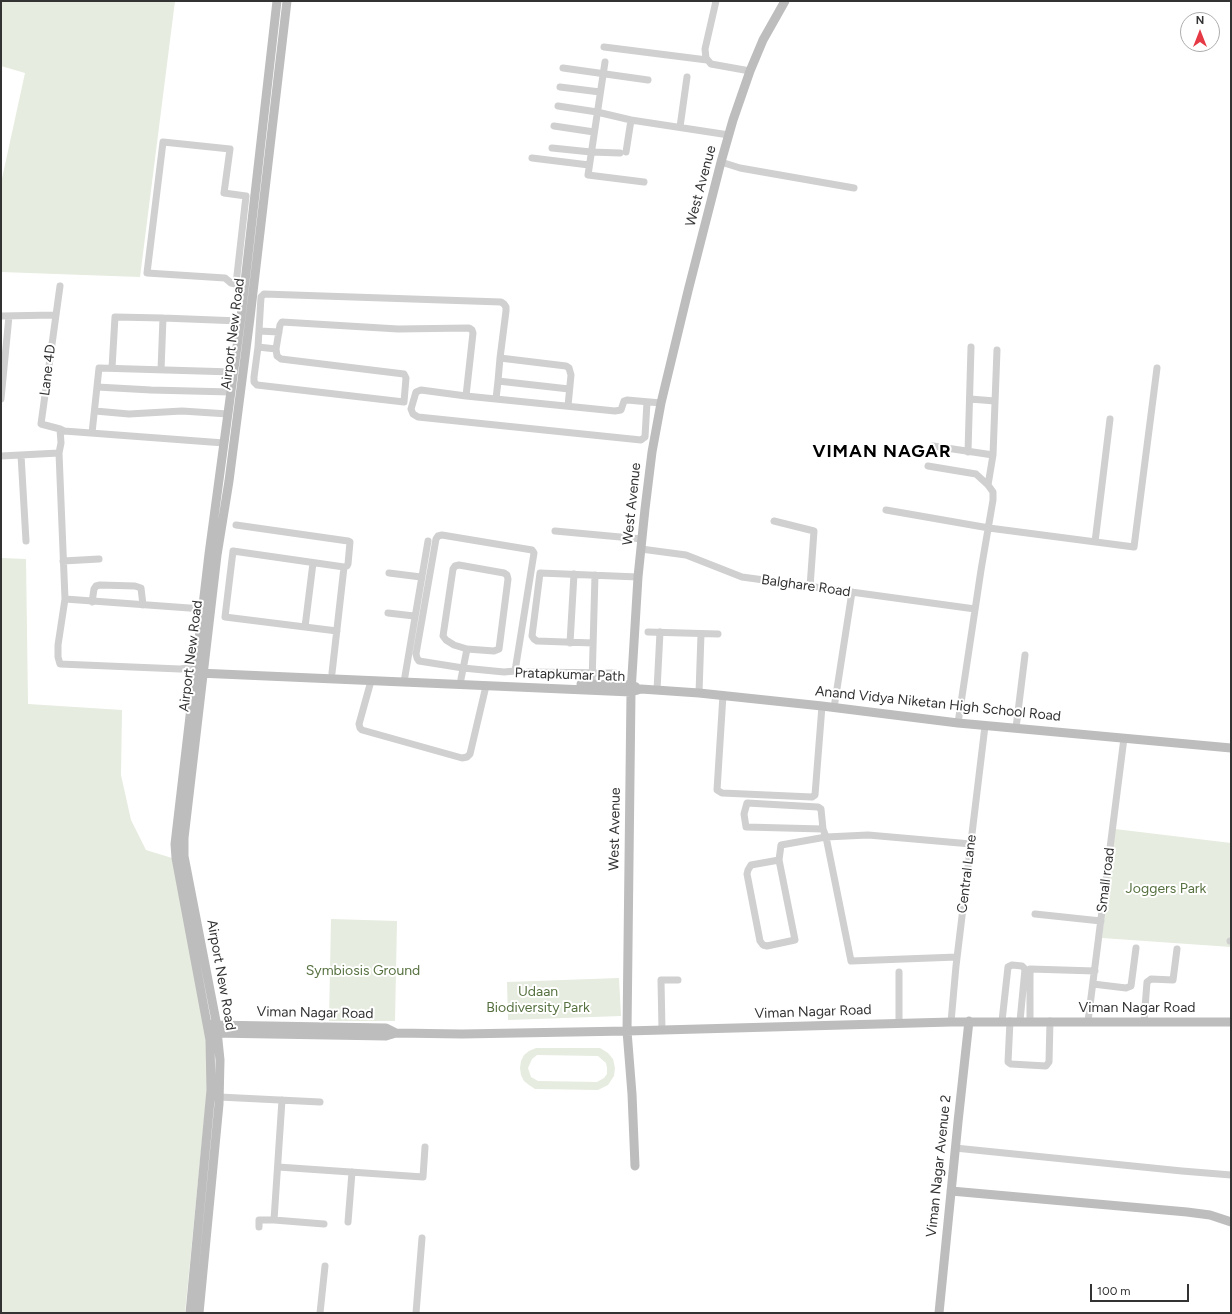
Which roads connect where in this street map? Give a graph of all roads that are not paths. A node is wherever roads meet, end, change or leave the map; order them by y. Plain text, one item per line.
1 (277, 1) edge
2 (286, 1) edge
3 (716, 1) edge
4 (785, 1) edge
5 (604, 46) dead end
6 (707, 60) junction
7 (604, 62) dead end
8 (563, 68) dead end
9 (750, 71) junction
10 (603, 73) junction
11 (687, 77) dead end
12 (648, 80) dead end
13 (560, 87) dead end
14 (600, 92) junction
15 (558, 106) dead end
16 (597, 112) junction
17 (631, 120) junction
18 (554, 126) dead end
19 (680, 127) junction
20 (594, 132) junction
21 (729, 135) junction
22 (552, 148) dead end
23 (591, 152) junction
24 (532, 158) dead end
25 (721, 162) junction
26 (589, 165) junction
27 (644, 182) dead end
28 (854, 188) dead end
29 (240, 285) junction
30 (60, 286) dead end
31 (56, 315) junction
32 (5, 316) edge
33 (163, 318) junction
34 (240, 322) junction
35 (259, 331) junction
36 (279, 332) junction
37 (258, 347) junction
38 (971, 348) dead end
39 (276, 349) junction
40 (997, 350) dead end
41 (500, 358) junction
42 (112, 368) junction
43 (1157, 368) dead end
44 (161, 370) junction
45 (234, 372) junction
46 (498, 381) junction
47 (98, 387) junction
48 (569, 389) junction
49 (231, 392) junction
50 (466, 396) junction
51 (1, 399) edge
52 (496, 399) junction
53 (970, 399) junction
54 (995, 401) junction
55 (404, 402) junction
56 (647, 402) junction
57 (661, 403) junction
58 (568, 406) junction
59 (411, 407) junction
60 (95, 411) junction
61 (228, 414) junction
62 (1110, 419) dead end
63 (60, 428) junction
64 (92, 433) junction
65 (224, 443) junction
66 (933, 446) dead end
67 (968, 452) junction
68 (59, 453) junction
69 (21, 455) junction
70 (993, 455) junction
71 (1, 456) edge
72 (928, 466) dead end
73 (988, 485) junction
74 (886, 510) dead end
75 (774, 521) dead end
76 (236, 525) dead end
77 (989, 528) junction
78 (555, 532) dead end
79 (642, 540) junction
80 (26, 541) dead end
81 (428, 541) dead end
82 (1095, 542) junction
83 (641, 549) junction
84 (99, 559) dead end
85 (63, 561) junction
86 (313, 563) junction
87 (344, 567) junction
88 (389, 573) dead end
89 (574, 574) junction
90 (595, 575) junction
91 (421, 577) junction
92 (638, 577) junction
93 (810, 587) junction
94 (852, 592) junction
95 (65, 599) junction
96 (92, 602) junction
97 (142, 605) junction
98 (203, 609) junction
99 (975, 609) junction
100 (388, 613) dead end
101 (414, 616) junction
102 (305, 627) junction
103 (337, 631) junction
104 (648, 632) dead end
105 (660, 632) junction
106 (701, 634) junction
107 (718, 634) dead end
108 (570, 643) junction
109 (593, 643) junction
110 (467, 649) junction
111 (1025, 655) dead end
112 (463, 668) junction
113 (200, 670) junction
114 (528, 672) dead end
115 (332, 673) junction
116 (592, 673) junction
117 (615, 673) dead end
118 (313, 675) junction
119 (404, 679) junction
120 (461, 679) junction
121 (371, 681) junction
122 (516, 684) junction
123 (592, 684) junction
124 (486, 686) junction
125 (631, 688) junction
126 (641, 689) joint
127 (657, 690) junction
128 (699, 692) junction
129 (723, 695) junction
130 (822, 706) junction
131 (834, 708) junction
132 (958, 723) junction
133 (985, 726) junction
134 (1016, 728) junction
135 (1124, 738) junction
136 (1231, 748) edge
137 (822, 829) junction
138 (826, 837) junction
139 (971, 844) junction
140 (779, 860) junction
141 (1035, 914) dead end
142 (1101, 921) junction
143 (1136, 948) dead end
144 (1177, 949) dead end
145 (957, 957) junction
146 (1095, 971) junction
147 (899, 972) dead end
148 (678, 980) dead end
149 (1093, 984) junction
150 (951, 1022) junction
151 (969, 1022) junction
152 (1006, 1022) junction
153 (1020, 1022) junction
154 (1030, 1022) junction
155 (1050, 1022) junction
156 (1088, 1022) junction
157 (1144, 1022) junction
158 (1231, 1022) edge
159 (899, 1023) junction
160 (213, 1029) junction
161 (662, 1030) junction
162 (627, 1031) junction
163 (219, 1097) junction
164 (282, 1100) junction
165 (320, 1102) dead end
166 (425, 1147) dead end
167 (955, 1148) junction
168 (635, 1166) dead end
169 (278, 1167) junction
170 (352, 1172) junction
171 (1231, 1175) edge
172 (951, 1191) junction
173 (274, 1220) junction
174 (348, 1222) dead end
175 (1231, 1222) edge
176 (324, 1224) dead end
177 (259, 1227) dead end
178 (422, 1238) dead end
179 (325, 1266) dead end
180 (190, 1313) edge
181 (199, 1313) edge
182 (320, 1313) edge
183 (416, 1313) edge
184 (939, 1313) edge

1 - 29 street, Airport New Road
2 - 113 street, Airport New Road
3 - 6 street
4 - 9 street, West Avenue
5 - 6 street
6 - 9 street
7 - 10 street
8 - 10 street
9 - 21 street, West Avenue
10 - 12 street
10 - 14 street
11 - 19 street
13 - 14 street
14 - 16 street
15 - 16 street
16 - 17 street
16 - 20 street
17 - 19 street
17 - 23 street
18 - 20 street
19 - 21 street
20 - 23 street
21 - 25 street, West Avenue
22 - 23 street
23 - 26 street
24 - 26 street
25 - 28 street
25 - 57 street, West Avenue
26 - 27 street
29 - 29 street
29 - 34 street, Airport New Road
30 - 31 street
31 - 32 street
31 - 63 street, Lane 4D
32 - 51 street
33 - 34 street
33 - 42 street
33 - 44 street
34 - 45 street, Airport New Road
35 - 36 street
35 - 37 street
35 - 41 street
36 - 39 street
36 - 50 street
37 - 39 street
37 - 55 street
38 - 53 street
39 - 55 street
40 - 54 street
41 - 46 street
41 - 48 street
42 - 44 street
42 - 47 street
43 - 82 street
44 - 45 street
45 - 49 street, Airport New Road
46 - 48 street
46 - 52 street
47 - 49 street
47 - 60 street
48 - 58 street
49 - 61 street, Airport New Road
50 - 52 street
50 - 59 street
52 - 58 street
53 - 54 street
53 - 67 street
54 - 70 street
55 - 59 street
56 - 57 street
56 - 58 street
56 - 59 street
57 - 79 street, West Avenue
60 - 61 street
60 - 64 street
61 - 65 street, Airport New Road
62 - 82 street
63 - 64 street
63 - 68 street
64 - 65 street
65 - 98 street, Airport New Road
66 - 67 street
67 - 70 street
68 - 69 street
68 - 85 street
69 - 71 street
69 - 80 street
70 - 73 street
72 - 73 street
73 - 77 street
74 - 77 street
75 - 93 street
76 - 87 street
77 - 82 street
77 - 99 street
78 - 79 street
79 - 83 street, West Avenue
81 - 91 street
83 - 92 street, West Avenue
83 - 93 street, Balghare Road
84 - 85 street
85 - 95 street
86 - 87 street
86 - 102 street
86 - 102 street
87 - 103 street
88 - 91 street
89 - 90 street
89 - 108 street
89 - 108 street
90 - 92 street
90 - 109 street
91 - 101 street
92 - 125 street, West Avenue
93 - 94 street, Balghare Road
94 - 99 street, Balghare Road
94 - 131 street
95 - 96 street
95 - 113 street
96 - 97 street
96 - 97 street
97 - 98 street
98 - 113 street, Airport New Road
99 - 132 street
100 - 101 street
101 - 119 street
102 - 103 street
103 - 115 street
104 - 105 street
105 - 106 street
105 - 127 street
106 - 107 street
106 - 128 street
108 - 109 street
109 - 116 street
110 - 110 street
110 - 112 street
111 - 134 street
112 - 112 street
112 - 120 street
113 - 118 street, Pratapkumar Path
113 - 160 street, Airport New Road
114 - 116 street
115 - 118 street, Pratapkumar Path
115 - 119 street, Pratapkumar Path
116 - 117 street
116 - 123 street
118 - 121 street, Pratapkumar Path
119 - 120 street, Pratapkumar Path
119 - 121 street, Pratapkumar Path
119 - 124 street, Pratapkumar Path
120 - 122 street, Pratapkumar Path
121 - 124 street
122 - 123 street, Pratapkumar Path
122 - 124 street, Pratapkumar Path
122 - 125 street, Pratapkumar Path
123 - 125 street, Pratapkumar Path
125 - 126 street, Pratapkumar Path
125 - 162 street, West Avenue
126 - 127 street, Anand Vidya Niketan High School Road
127 - 128 street, Anand Vidya Niketan High School Road
128 - 129 street, Anand Vidya Niketan High School Road
129 - 130 street, Anand Vidya Niketan High School Road
129 - 130 street
130 - 131 street, Anand Vidya Niketan High School Road
131 - 132 street, Anand Vidya Niketan High School Road
132 - 133 street, Anand Vidya Niketan High School Road
133 - 134 street, Anand Vidya Niketan High School Road
133 - 139 street, Central Lane
134 - 135 street, Anand Vidya Niketan High School Road
135 - 136 street, Anand Vidya Niketan High School Road
135 - 142 street, Small road
137 - 137 street
137 - 138 street
138 - 139 street
138 - 140 street
138 - 145 street
139 - 145 street, Central Lane
140 - 140 street
141 - 142 street
142 - 146 street, Small road
143 - 149 street
144 - 157 street
145 - 150 street, Central Lane
146 - 149 street, Small road
146 - 154 street
147 - 159 street
148 - 161 street
149 - 156 street, Small road
150 - 151 street, Viman Nagar Road
150 - 159 street, Viman Nagar Road
151 - 152 street, Viman Nagar Road
151 - 167 street, Viman Nagar Avenue 2
152 - 153 street, Viman Nagar Road
152 - 153 street
152 - 155 street
153 - 154 street, Viman Nagar Road
154 - 155 street, Viman Nagar Road
155 - 156 street, Viman Nagar Road
156 - 157 street, Viman Nagar Road
157 - 158 street, Viman Nagar Road
159 - 161 street, Viman Nagar Road
160 - 162 street, Viman Nagar Road
160 - 163 street, Airport New Road
160 - 180 street, Airport New Road
161 - 162 street, Viman Nagar Road
162 - 168 street, West Avenue
163 - 164 street
163 - 181 street, Airport New Road
164 - 165 street
164 - 169 street
166 - 170 street
167 - 171 street
167 - 172 street, Viman Nagar Avenue 2
169 - 170 street
169 - 173 street
170 - 174 street
172 - 175 street
172 - 184 street, Viman Nagar Avenue 2
173 - 176 street
173 - 177 street
178 - 183 street
179 - 182 street

